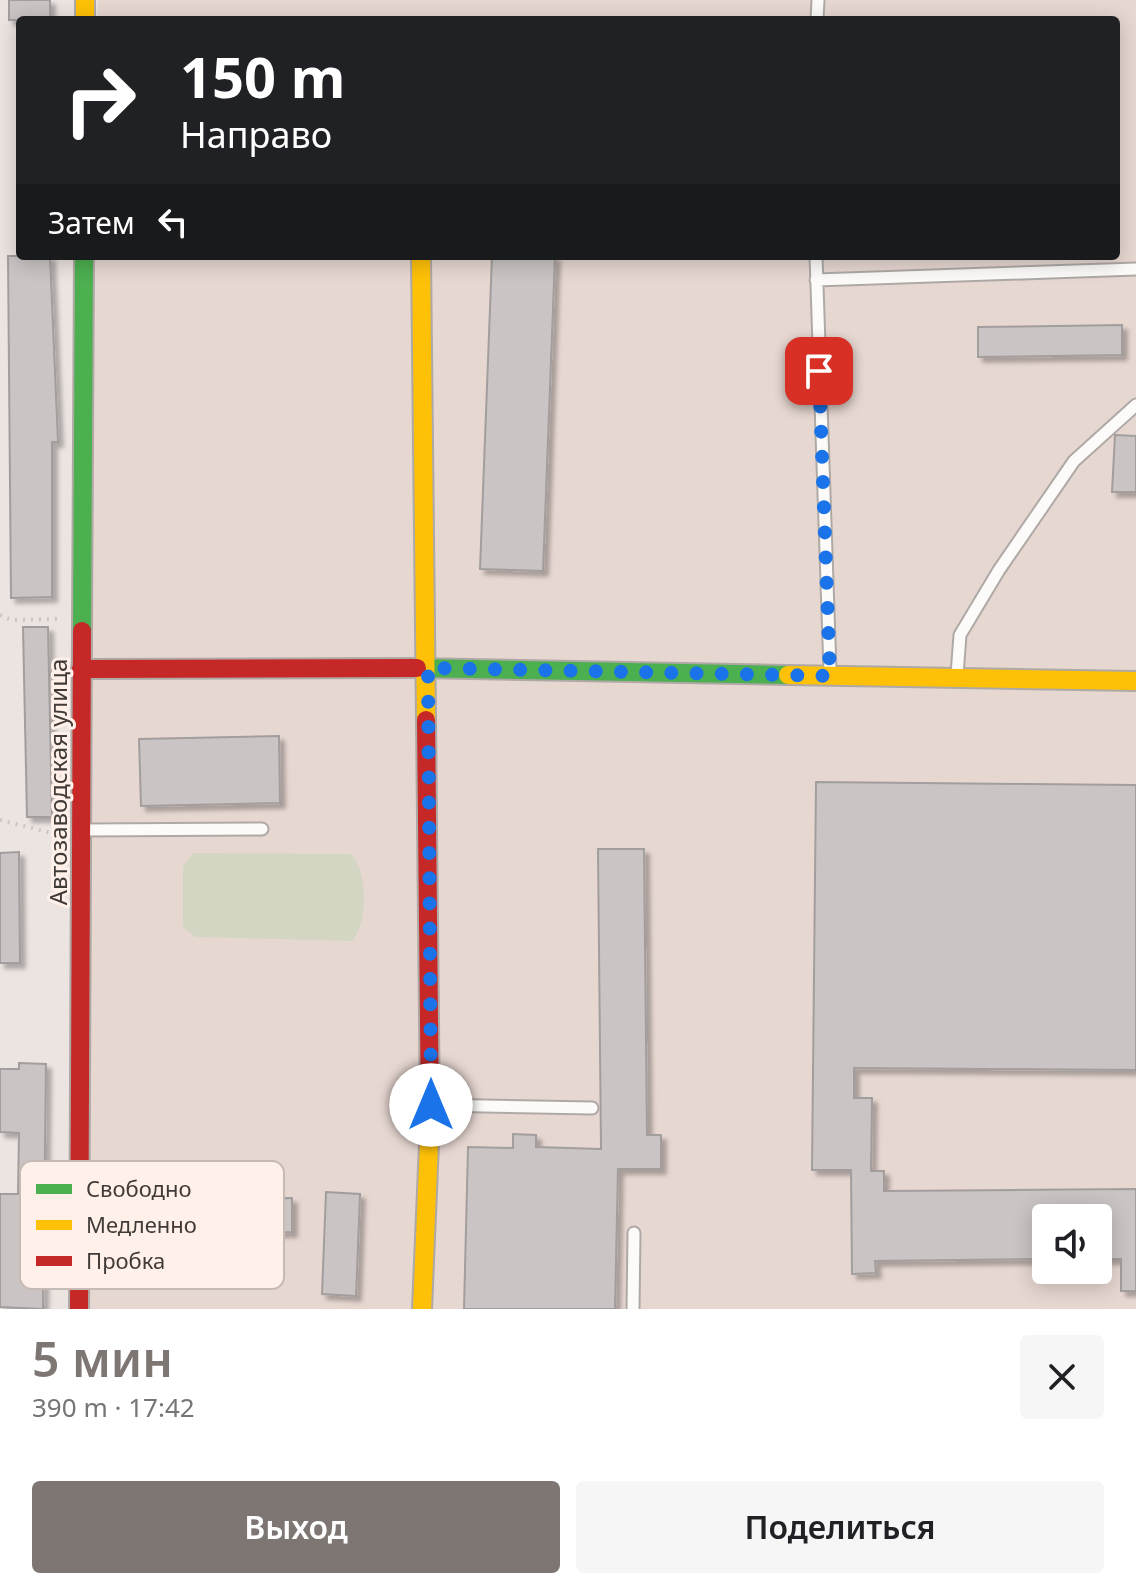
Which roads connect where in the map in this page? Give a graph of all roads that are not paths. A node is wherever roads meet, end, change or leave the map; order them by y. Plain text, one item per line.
1 (84, 260) edge
2 (421, 260) edge
3 (816, 260) edge
4 (1136, 269) edge
5 (816, 280) junction
6 (1136, 405) edge
7 (428, 668) junction
8 (81, 669) junction
9 (830, 676) junction
10 (957, 678) junction
11 (1136, 681) edge
12 (262, 829) dead end
13 (81, 836) junction
14 (431, 1105) junction
15 (592, 1108) dead end
16 (80, 1161) edge
17 (634, 1233) dead end
18 (79, 1289) edge
19 (79, 1309) edge
20 (422, 1309) edge
21 (633, 1309) edge

1 - 8 street, Автозаводская улица
2 - 7 street
3 - 5 lane
4 - 5 lane
5 - 9 lane
6 - 10 lane
7 - 8 street
7 - 9 street
7 - 14 street
8 - 13 street, Автозаводская улица
9 - 10 street
10 - 11 street
12 - 13 lane
13 - 16 street, Автозаводская улица
14 - 15 lane
14 - 20 street
17 - 21 lane
18 - 19 street, Автозаводская улица

